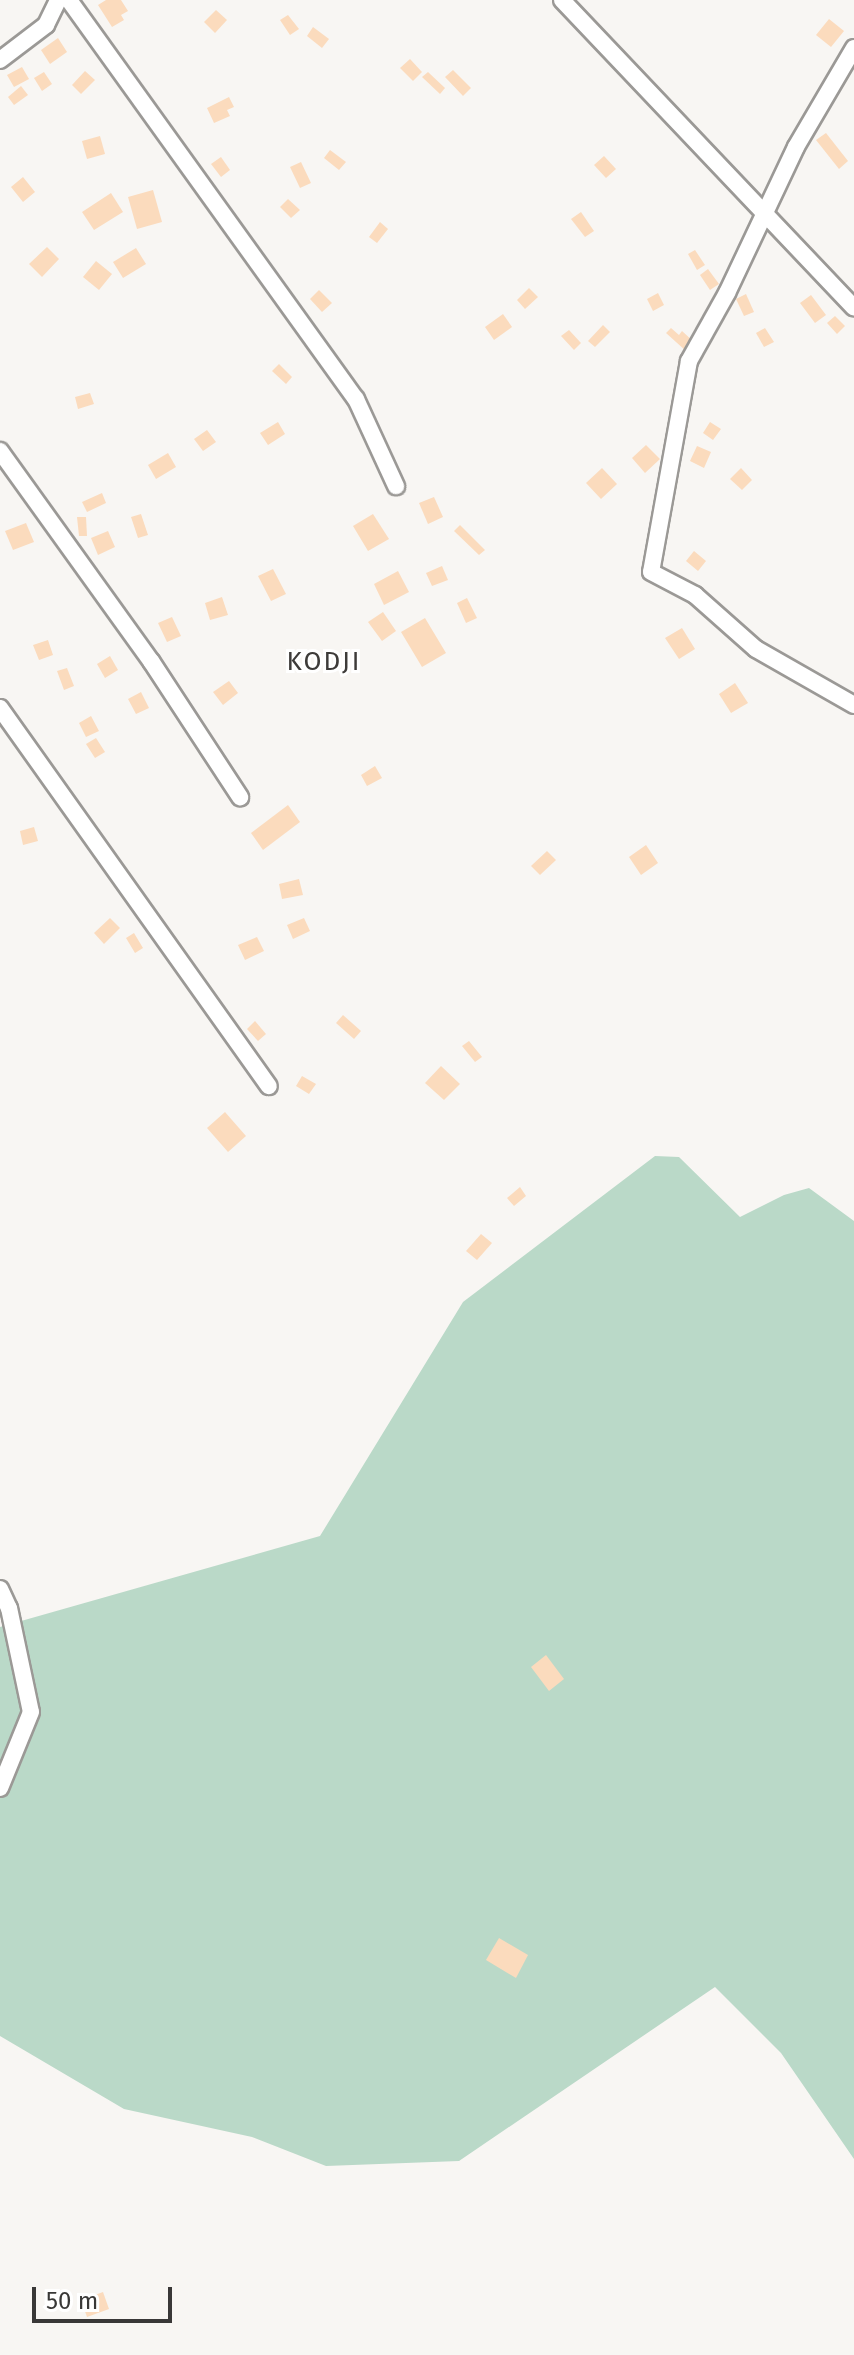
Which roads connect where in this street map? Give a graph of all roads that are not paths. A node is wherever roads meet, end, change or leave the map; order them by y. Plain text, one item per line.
1 (58, 0) edge
2 (69, 0) edge
3 (562, 0) edge
4 (854, 48) edge
5 (0, 60) edge
6 (763, 213) junction
7 (854, 308) edge
8 (0, 451) edge
9 (396, 486) dead end
10 (854, 705) edge
11 (0, 708) edge
12 (240, 797) dead end
13 (269, 1086) dead end
14 (0, 1589) edge
15 (0, 1788) edge

1 - 5 street
2 - 9 street
3 - 6 street
4 - 6 street
6 - 7 street
6 - 10 street
8 - 12 street
11 - 13 street
14 - 15 street

